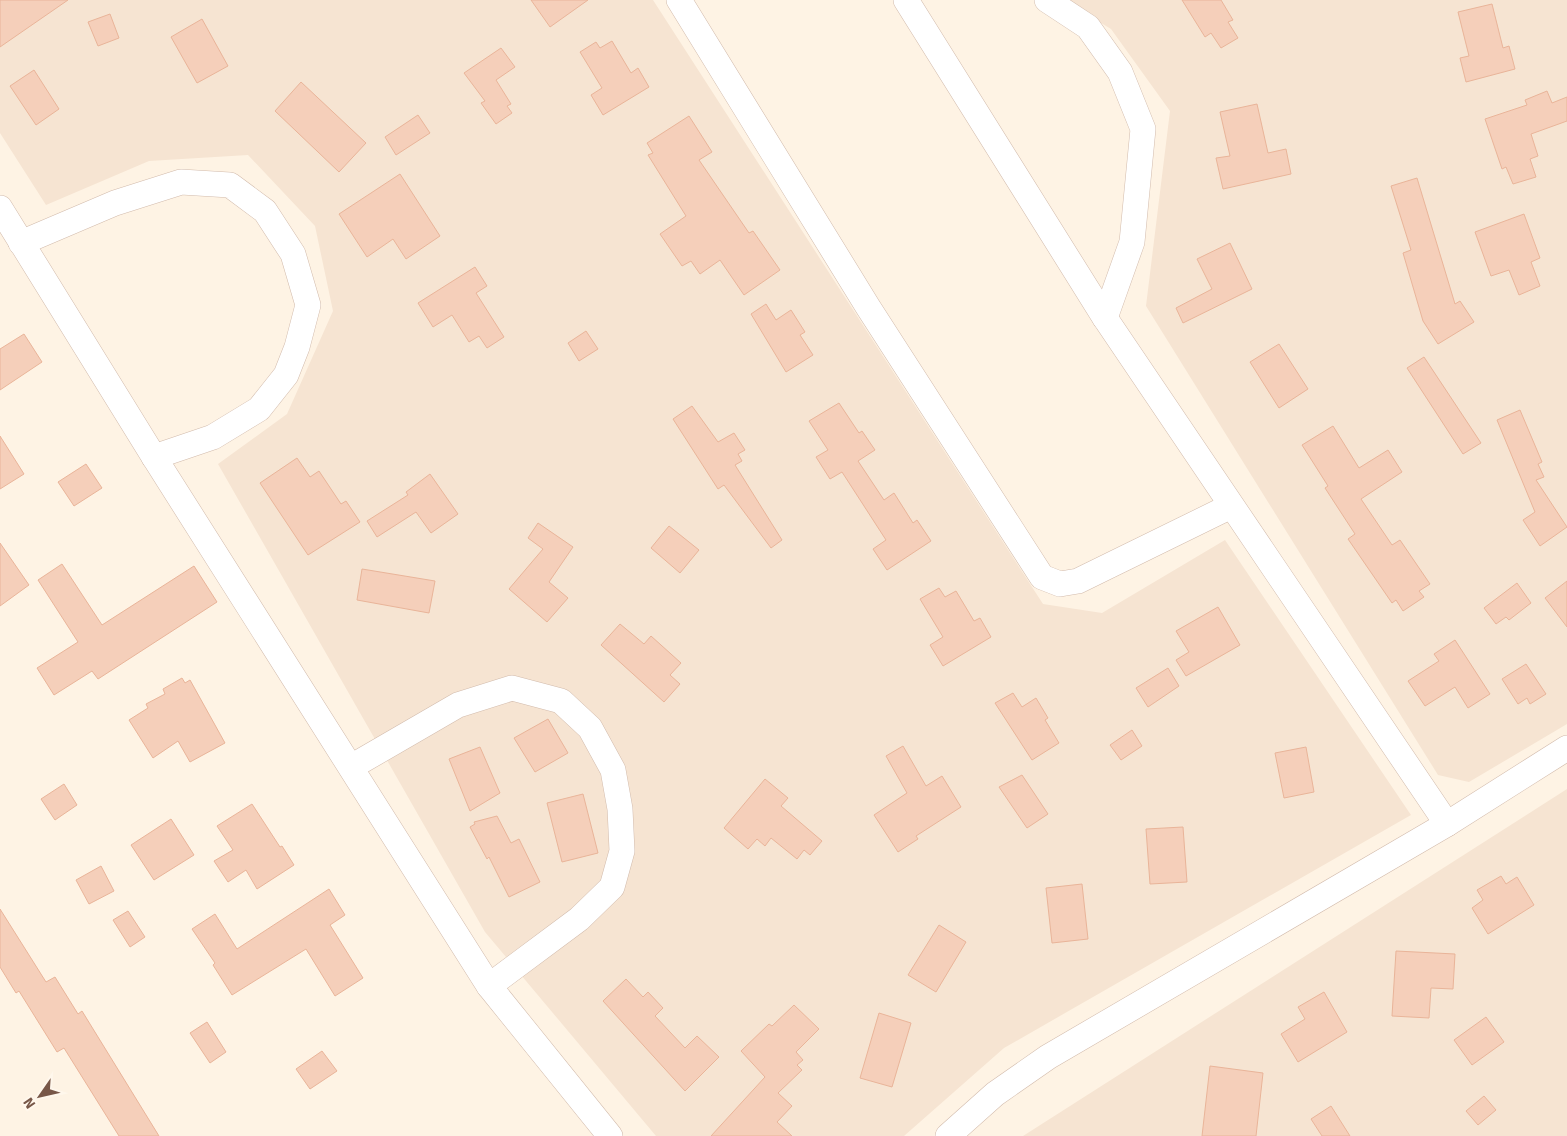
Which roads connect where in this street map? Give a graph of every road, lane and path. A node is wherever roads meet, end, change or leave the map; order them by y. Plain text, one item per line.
1 (678, 0) edge
2 (906, 0) edge
3 (1047, 0) edge
4 (0, 208) edge
5 (21, 243) junction
6 (1105, 318) junction
7 (154, 457) junction
8 (1231, 506) junction
9 (1567, 748) edge
10 (351, 767) junction
11 (1447, 824) junction
12 (488, 986) junction
13 (610, 1136) edge
14 (948, 1136) edge

1 - 8 street
2 - 6 street
3 - 6 street
4 - 5 street
5 - 7 street
5 - 7 street
6 - 8 street
7 - 10 street
8 - 11 street
9 - 11 street
10 - 12 street
10 - 12 street
11 - 14 street
12 - 13 street

